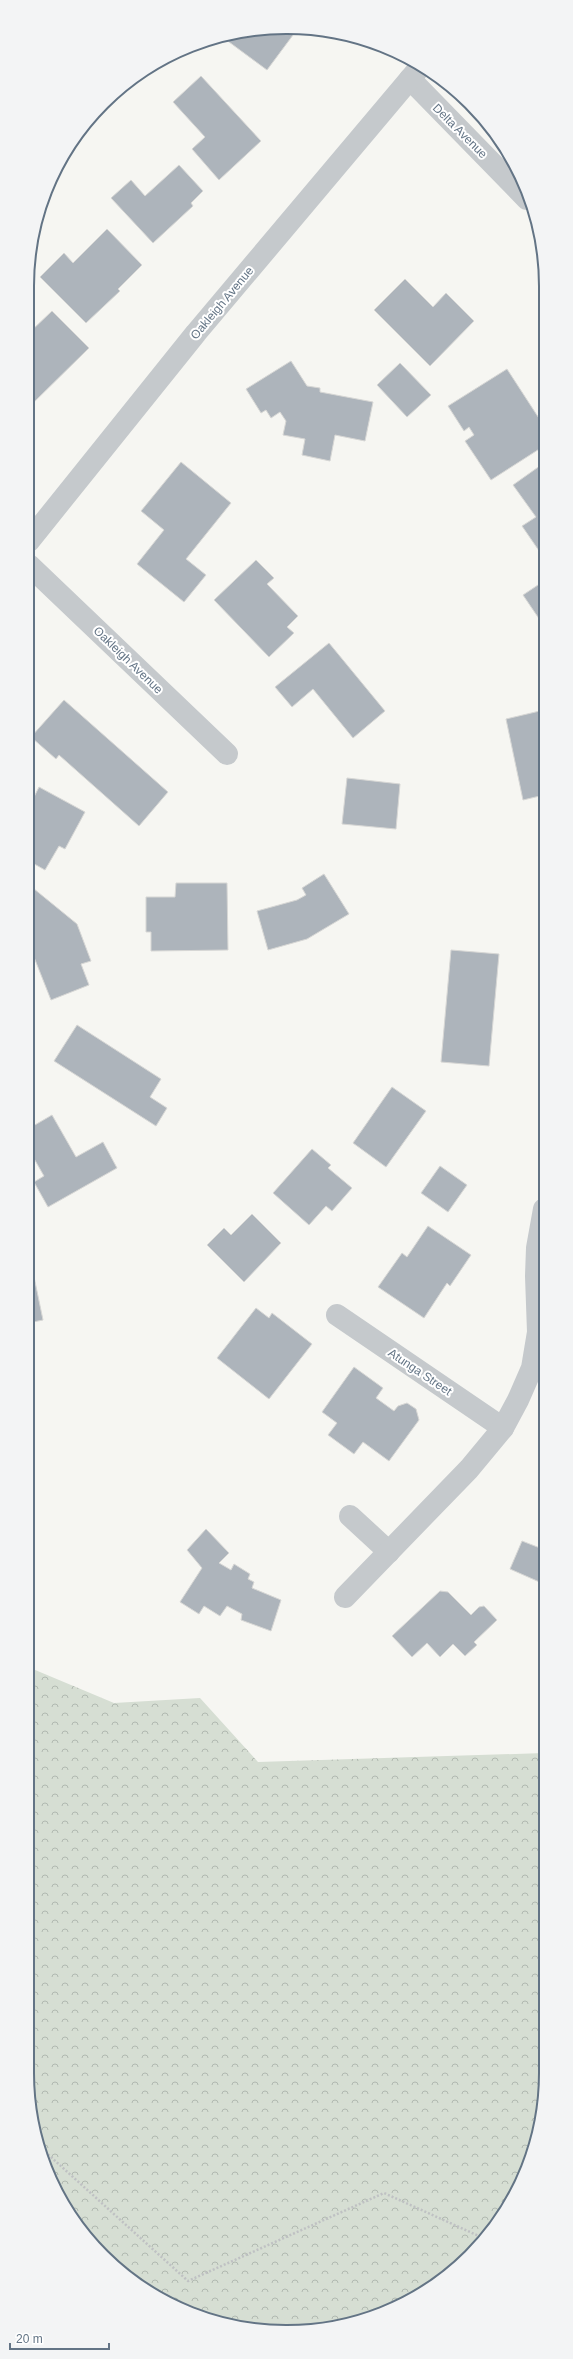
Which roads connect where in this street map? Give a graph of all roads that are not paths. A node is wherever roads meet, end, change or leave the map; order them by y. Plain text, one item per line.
1 (415, 73) edge
2 (521, 192) edge
3 (34, 535) edge
4 (34, 570) edge
5 (227, 754) dead end
6 (539, 1237) edge
7 (539, 1307) edge
8 (337, 1315) dead end
9 (539, 1340) edge
10 (503, 1428) junction
11 (350, 1516) dead end
12 (389, 1552) junction
13 (345, 1597) dead end

1 - 2 street, Delta Avenue
1 - 3 street, Oakleigh Avenue
4 - 5 street, Oakleigh Avenue
6 - 7 street
8 - 10 street, Atunga Street
9 - 10 street
10 - 12 street
11 - 12 street
12 - 13 street

